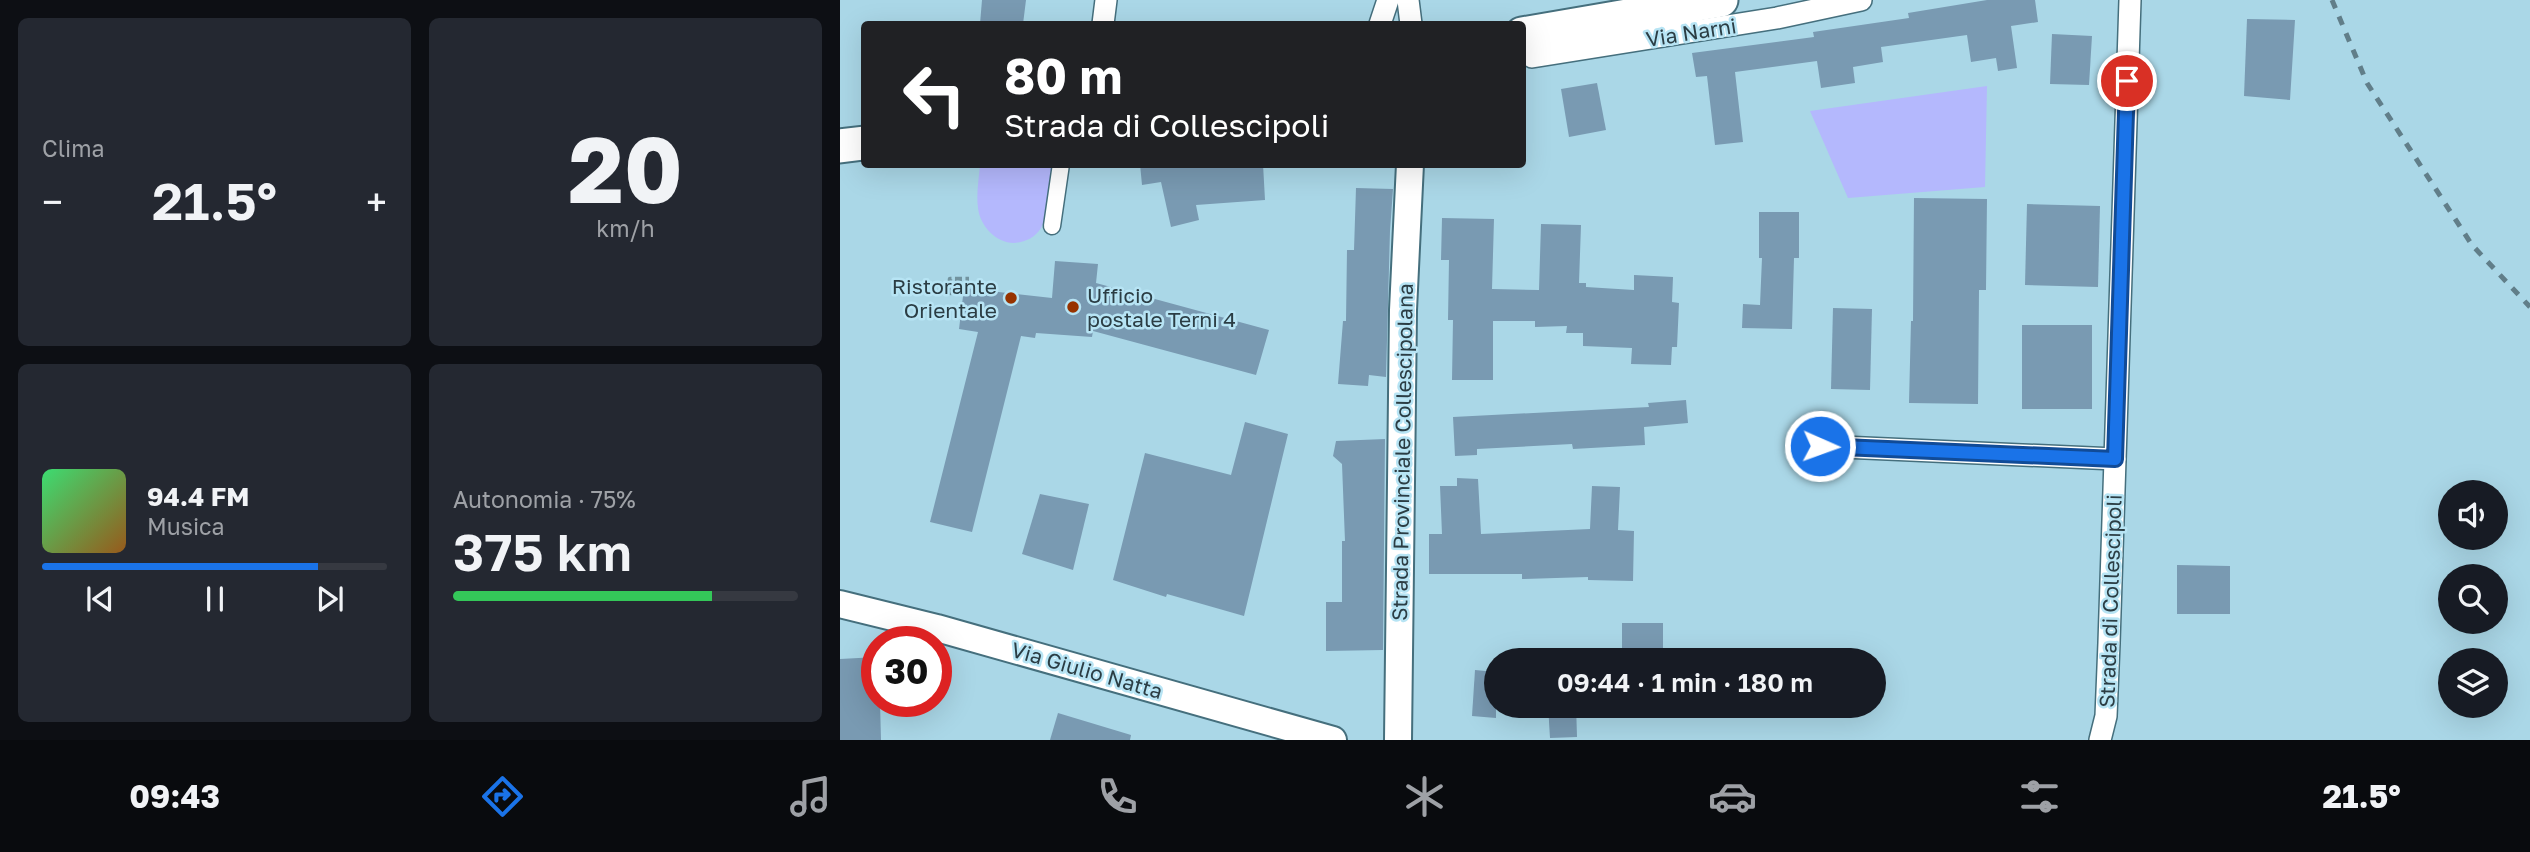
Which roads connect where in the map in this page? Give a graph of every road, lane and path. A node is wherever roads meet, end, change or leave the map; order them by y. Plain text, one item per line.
1 (1106, 0) edge
2 (1388, 0) edge
3 (1408, 0) edge
4 (1861, 0) edge
5 (2130, 0) edge
6 (1709, 1) edge
7 (1102, 21) edge
8 (1381, 21) edge
9 (1412, 21) edge
10 (1526, 33) edge
11 (1526, 53) edge
12 (861, 143) edge
13 (840, 146) edge
14 (1060, 168) edge
15 (1410, 168) edge
16 (1052, 226) dead end
17 (969, 279) dead end
18 (949, 295) dead end
19 (1820, 446) dead end
20 (2115, 459) junction
21 (840, 604) edge
22 (1333, 740) edge
23 (1398, 740) edge
24 (2100, 740) edge

1 - 7 street
2 - 8 street
3 - 9 street
4 - 11 street, Via Narni
5 - 20 street, Strada di Collescipoli
6 - 10 main road, Via Narni
12 - 13 main road
14 - 16 street
15 - 23 street, Strada Provinciale Collescipolana
17 - 18 path
19 - 20 street
20 - 24 street, Strada di Collescipoli
21 - 22 street, Via Giulio Natta

